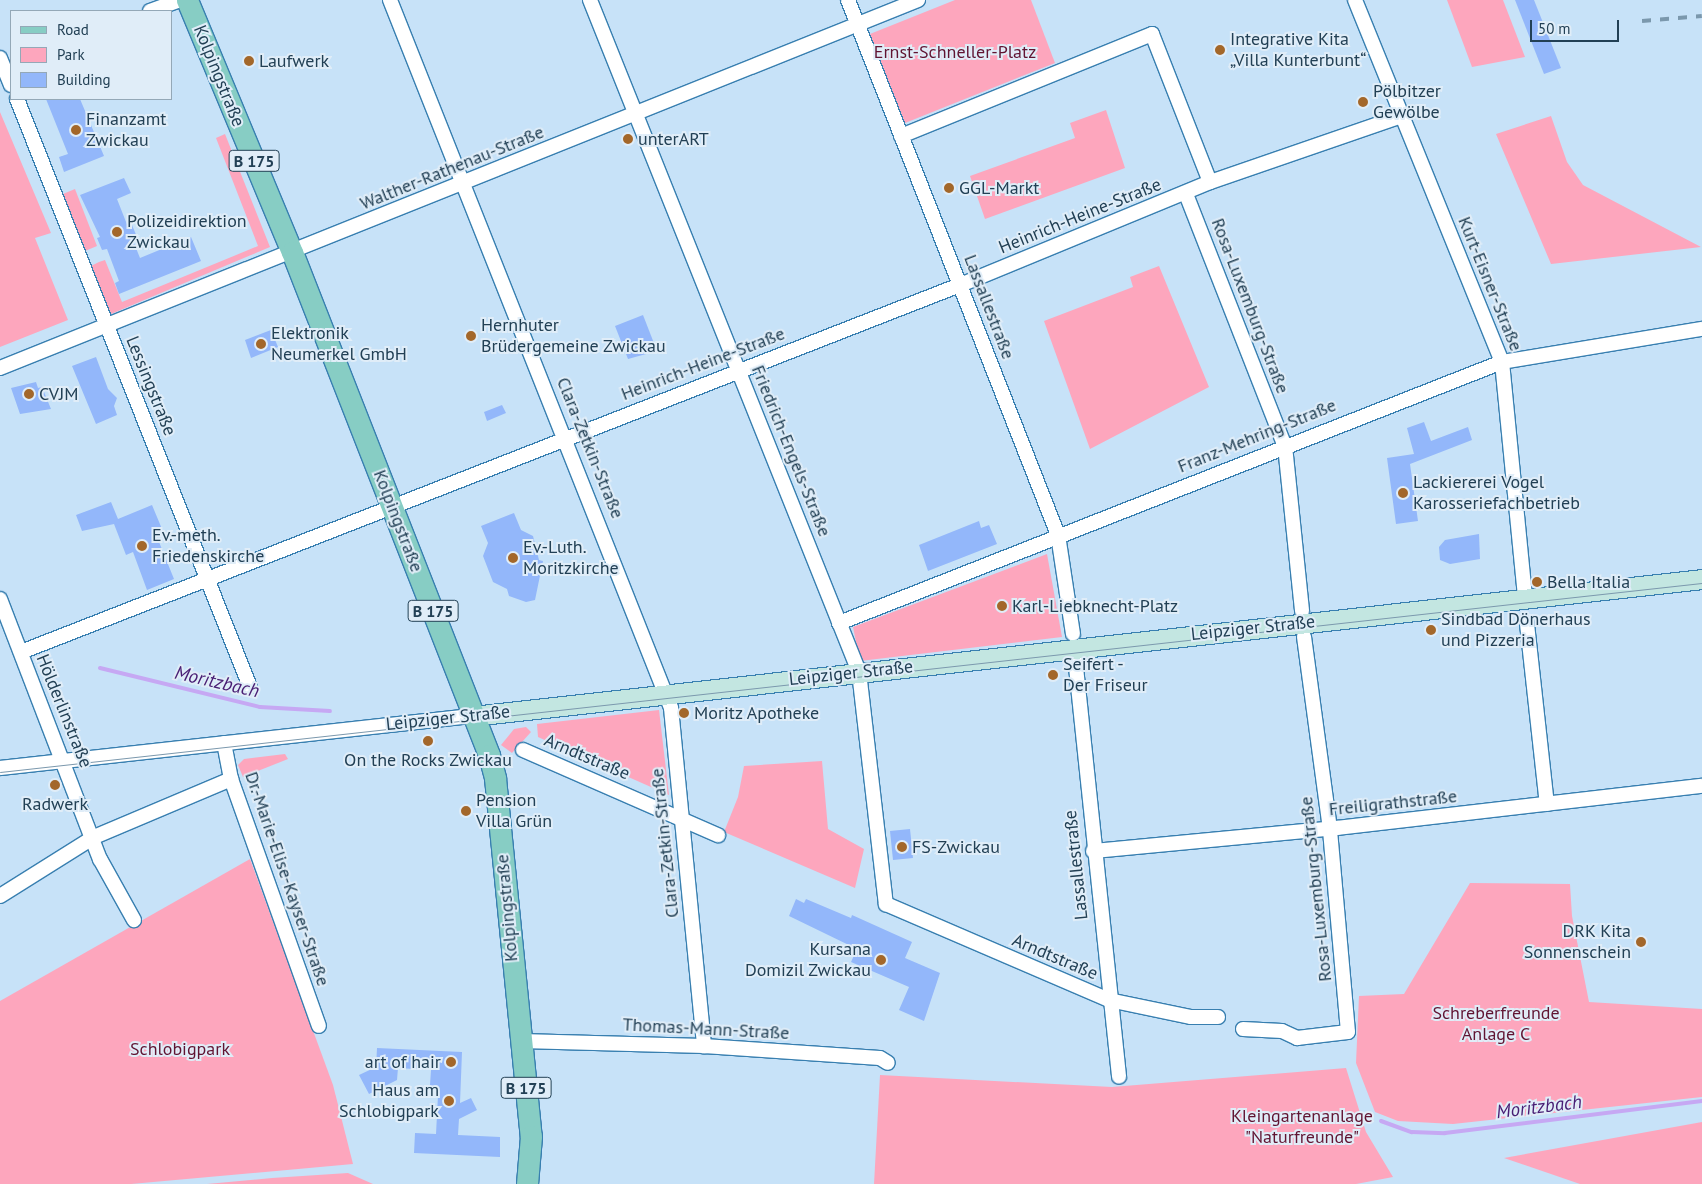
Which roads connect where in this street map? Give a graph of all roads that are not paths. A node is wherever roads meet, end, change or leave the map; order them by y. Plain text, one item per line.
1 (180, 0) edge
2 (187, 0) edge
3 (390, 0) edge
4 (590, 0) edge
5 (848, 0) edge
6 (918, 0) edge
7 (1355, 0) edge
8 (153, 10) edge
9 (858, 25) junction
10 (4, 65) edge
11 (10, 83) edge
12 (17, 100) edge
13 (636, 114) junction
14 (1402, 116) junction
15 (901, 136) junction
16 (1210, 182) junction
17 (463, 184) junction
18 (1186, 194) junction
19 (292, 252) junction
20 (960, 285) junction
21 (107, 327) junction
22 (1702, 329) edge
23 (1502, 362) junction
24 (0, 368) edge
25 (738, 370) junction
26 (566, 438) junction
27 (1284, 446) junction
28 (392, 507) junction
29 (1058, 535) junction
30 (208, 579) junction
31 (1702, 579) edge
32 (1525, 598) junction
33 (0, 599) edge
34 (1302, 611) dead end
35 (839, 623) junction
36 (1528, 624) dead end
37 (1304, 637) dead end
38 (1074, 641) junction
39 (20, 652) junction
40 (859, 672) junction
41 (250, 688) dead end
42 (666, 694) junction
43 (473, 716) junction
44 (224, 743) junction
45 (523, 750) dead end
46 (64, 761) junction
47 (0, 768) edge
48 (231, 779) junction
49 (1702, 786) edge
50 (1547, 804) junction
51 (682, 821) junction
52 (1330, 829) junction
53 (718, 835) dead end
54 (94, 837) junction
55 (1093, 851) junction
56 (0, 896) edge
57 (886, 904) joint
58 (134, 920) dead end
59 (1109, 1000) junction
60 (1218, 1017) dead end
61 (319, 1026) dead end
62 (1243, 1029) dead end
63 (521, 1041) junction
64 (704, 1046) junction
65 (888, 1063) dead end
66 (1119, 1078) dead end
67 (527, 1184) edge

1 - 8 street
2 - 19 main road, Kolpingstraße / B 175
3 - 17 street, Clara-Zetkin-Straße
4 - 13 street, Friedrich-Engels-Straße
5 - 9 street, Lassallestraße
6 - 9 street, Walther-Rathenau-Straße
7 - 14 street, Kurt-Eisner-Straße
9 - 13 street, Walther-Rathenau-Straße
9 - 15 street, Lassallestraße
10 - 11 street
12 - 21 street, Lessingstraße
13 - 17 street, Walther-Rathenau-Straße
13 - 25 street, Friedrich-Engels-Straße
14 - 16 street, Heinrich-Heine-Straße
14 - 23 street, Kurt-Eisner-Straße
15 - 16 street
15 - 20 street, Lassallestraße
16 - 18 street, Heinrich-Heine-Straße
17 - 19 street, Walther-Rathenau-Straße
17 - 26 street, Clara-Zetkin-Straße
18 - 20 street, Heinrich-Heine-Straße
18 - 27 street, Rosa-Luxemburg-Straße
19 - 21 street, Walther-Rathenau-Straße
19 - 28 main road, Kolpingstraße / B 175
20 - 25 street, Heinrich-Heine-Straße
20 - 29 street, Lassallestraße
21 - 24 street, Walther-Rathenau-Straße
21 - 30 street, Lessingstraße
22 - 23 street, Franz-Mehring-Straße
23 - 27 street, Franz-Mehring-Straße
23 - 32 street, Kurt-Eisner-Straße
25 - 26 street, Heinrich-Heine-Straße
25 - 35 street, Friedrich-Engels-Straße
26 - 28 street, Heinrich-Heine-Straße
26 - 42 street, Clara-Zetkin-Straße
27 - 29 street, Franz-Mehring-Straße
27 - 34 street, Rosa-Luxemburg-Straße
28 - 30 street, Heinrich-Heine-Straße
28 - 43 main road, Kolpingstraße / B 175
29 - 35 street, Franz-Mehring-Straße
29 - 38 street, Lassallestraße
30 - 39 street, Heinrich-Heine-Straße
30 - 41 street, Lessingstraße
31 - 32 street, Leipziger Straße
32 - 38 street, Leipziger Straße
33 - 39 street, Hölderlinstraße
35 - 40 street, Friedrich-Engels-Straße
36 - 50 street
37 - 52 street, Rosa-Luxemburg-Straße
38 - 40 street, Leipziger Straße
38 - 55 street, Lassallestraße
39 - 46 street, Hölderlinstraße
40 - 42 street, Leipziger Straße
40 - 57 street, Friedrich-Engels-Straße
42 - 43 street, Leipziger Straße
42 - 51 street, Clara-Zetkin-Straße
43 - 44 street, Leipziger Straße
43 - 63 main road, Kolpingstraße / B 175
44 - 46 street, Leipziger Straße
44 - 48 street, Dr.-Marie-Elise-Kayser-Straße
45 - 51 street, Arndtstraße
46 - 47 street, Leipziger Straße
46 - 54 street, Hölderlinstraße
48 - 54 street
48 - 61 street, Dr.-Marie-Elise-Kayser-Straße
49 - 50 street, Freiligrathstraße
50 - 52 street, Freiligrathstraße
51 - 53 street, Arndtstraße
51 - 64 street, Clara-Zetkin-Straße
52 - 55 street, Freiligrathstraße
52 - 62 street, Rosa-Luxemburg-Straße
54 - 56 street
54 - 58 street, Hölderlinstraße
55 - 59 street, Lassallestraße
57 - 59 street, Arndtstraße
59 - 60 street, Arndtstraße
59 - 66 street, Lassallestraße
63 - 64 street, Thomas-Mann-Straße
63 - 67 main road, Kolpingstraße / B 175
64 - 65 street, Thomas-Mann-Straße

